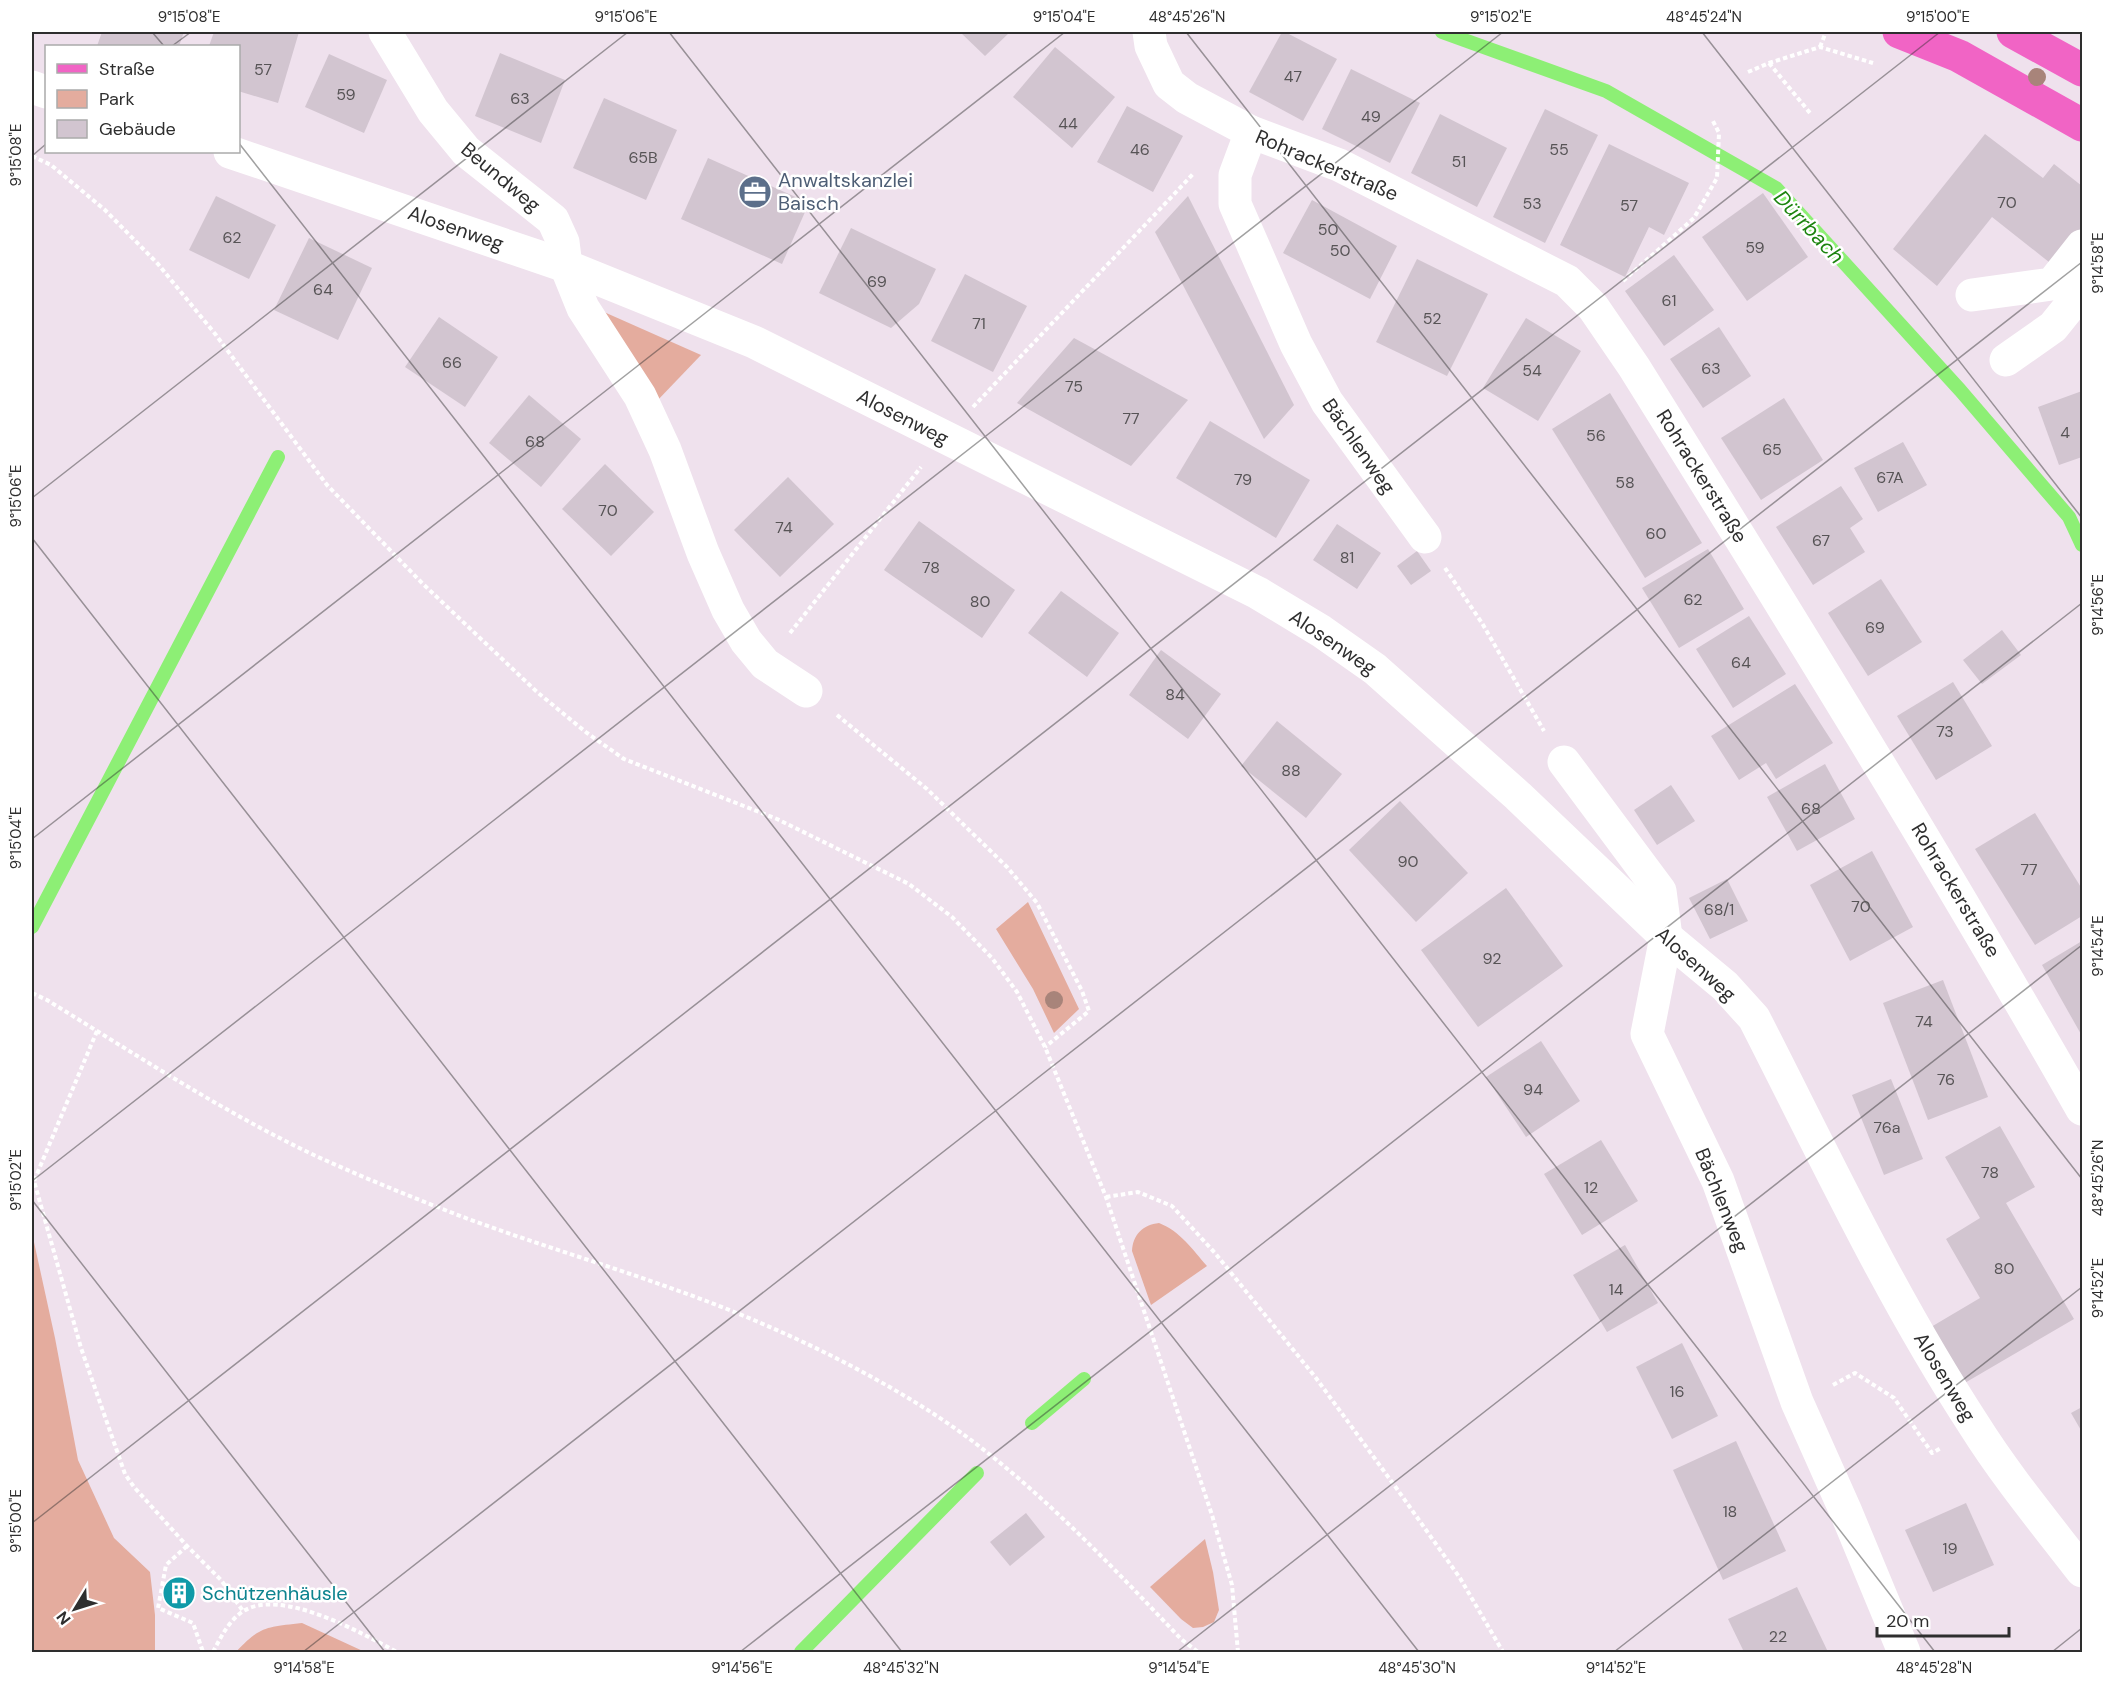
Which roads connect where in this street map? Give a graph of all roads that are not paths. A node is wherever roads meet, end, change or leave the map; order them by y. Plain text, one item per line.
1 (384, 32) edge
2 (1149, 32) edge
3 (1899, 32) edge
4 (2013, 32) edge
5 (2082, 70) edge
6 (2082, 125) edge
7 (1251, 132) junction
8 (233, 153) edge
9 (2082, 246) edge
10 (566, 266) junction
11 (2082, 291) edge
12 (1972, 294) dead end
13 (2006, 360) dead end
14 (1425, 537) road end
15 (806, 691) road end
16 (1556, 750) road end
17 (1666, 937) junction
18 (2082, 1109) edge
19 (2082, 1571) edge
20 (1904, 1653) edge

1 - 10 street, Beundweg
2 - 7 street, Rohrackerstraße
3 - 6 main road
4 - 5 main road
7 - 14 street, Bächlenweg
7 - 18 street, Rohrackerstraße
8 - 10 street, Alosenweg
9 - 12 street
10 - 15 street, Beundweg
10 - 17 street, Alosenweg
11 - 13 street
16 - 17 street, Bächlenweg
17 - 19 street, Alosenweg
17 - 20 street, Bächlenweg

